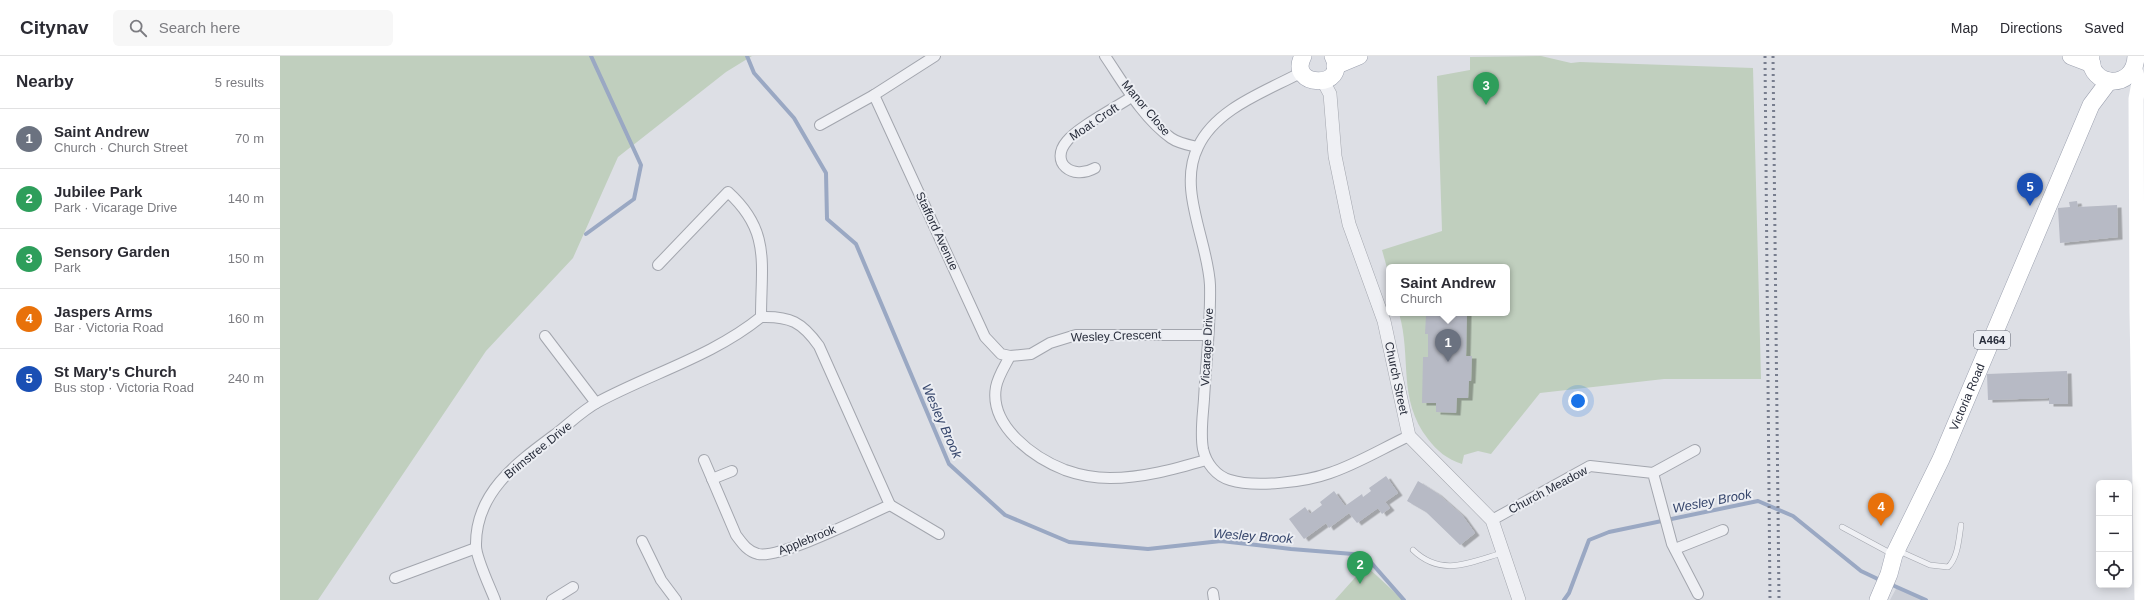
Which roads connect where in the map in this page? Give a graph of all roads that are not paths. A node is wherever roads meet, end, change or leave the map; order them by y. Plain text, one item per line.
1 (935, 56) edge
2 (1105, 56) edge
3 (1359, 56) edge
4 (2071, 56) edge
5 (1334, 61) edge
6 (2135, 62) edge
7 (1303, 64) edge
8 (2101, 71) edge
9 (1323, 81) junction
10 (874, 95) junction
11 (1133, 96) junction
12 (2136, 99) junction
13 (820, 126) dead end
14 (1197, 147) junction
15 (1095, 168) dead end
16 (658, 265) dead end
17 (2140, 312) edge
18 (761, 317) junction
19 (1207, 335) junction
20 (545, 336) dead end
21 (1010, 356) junction
22 (596, 403) junction
23 (2141, 430) edge
24 (1408, 436) junction
25 (1695, 450) dead end
26 (704, 460) dead end
27 (1206, 460) junction
28 (732, 470) dead end
29 (1653, 473) junction
30 (712, 479) junction
31 (890, 505) junction
32 (1492, 520) junction
33 (1961, 525) dead end
34 (1842, 527) dead end
35 (1723, 530) dead end
36 (939, 534) dead end
37 (642, 541) dead end
38 (476, 548) junction
39 (1675, 549) junction
40 (1413, 550) dead end
41 (1503, 552) junction
42 (1896, 552) junction
43 (395, 578) dead end
44 (573, 587) dead end
45 (1698, 594) dead end
46 (1880, 596) edge
47 (495, 600) edge
48 (552, 600) edge
49 (676, 600) edge
50 (1519, 600) edge
51 (2142, 600) edge

1 - 10 street
2 - 11 street, Manor Close
3 - 5 main road
4 - 8 main road
5 - 9 main road
6 - 8 main road
6 - 12 main road
7 - 9 main road
7 - 14 street, Vicarage Drive
8 - 12 main road
8 - 42 main road, Victoria Road / A464
9 - 24 street, Church Street
10 - 13 street
10 - 21 street, Stafford Avenue
11 - 14 street, Manor Close
11 - 15 street, Moat Croft
12 - 17 main road
14 - 19 street, Vicarage Drive
16 - 18 street
17 - 23 main road
18 - 22 street, Brimstree Drive
18 - 31 street
19 - 21 street, Wesley Crescent
19 - 27 street, Vicarage Drive
20 - 22 street
21 - 27 street
22 - 38 street, Brimstree Drive
23 - 51 main road
24 - 27 street
24 - 32 street
25 - 29 street
26 - 30 street, Applebrook
28 - 30 street
29 - 32 street, Church Meadow
29 - 39 street
30 - 31 street, Applebrook
31 - 36 street
32 - 41 street
33 - 42 lane
34 - 42 lane
35 - 39 street
37 - 49 street
38 - 43 street
38 - 47 street, Brimstree Drive
39 - 45 street
40 - 41 lane
41 - 50 street
42 - 46 main road, Victoria Road / A464
44 - 48 street

